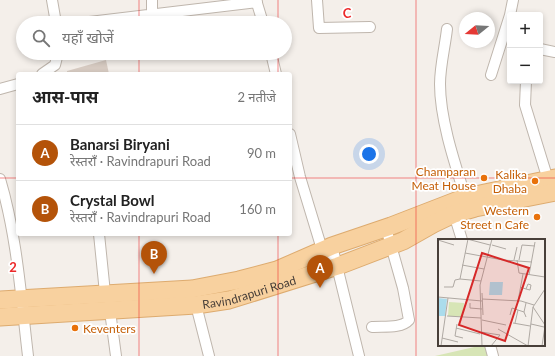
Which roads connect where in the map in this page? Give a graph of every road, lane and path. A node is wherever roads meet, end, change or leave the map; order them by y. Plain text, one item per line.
1 (52, 0) edge
2 (152, 0) edge
3 (317, 0) edge
4 (513, 0) edge
5 (256, 1) edge
6 (511, 12) edge
7 (152, 15) junction
8 (55, 16) edge
9 (143, 16) edge
10 (261, 16) edge
11 (370, 27) dead end
12 (447, 29) dead end
13 (506, 43) edge
14 (543, 50) edge
15 (555, 52) edge
16 (56, 60) edge
17 (273, 60) edge
18 (45, 72) edge
19 (276, 72) edge
20 (491, 75) dead end
21 (526, 84) edge
22 (16, 85) edge
23 (0, 89) edge
24 (292, 143) edge
25 (0, 179) edge
26 (552, 185) edge
27 (463, 207) junction
28 (386, 228) junction
29 (99, 236) edge
30 (462, 239) edge
31 (392, 245) junction
32 (327, 248) junction
33 (333, 267) junction
34 (105, 293) junction
35 (22, 299) junction
36 (0, 300) edge
37 (196, 305) junction
38 (110, 311) junction
39 (24, 316) junction
40 (0, 317) edge
41 (372, 327) dead end
42 (490, 346) edge
43 (28, 356) edge
44 (116, 356) edge
45 (209, 356) edge
46 (359, 356) edge
47 (493, 356) edge

1 - 8 street
2 - 7 street
3 - 11 street
4 - 6 street
5 - 7 street
5 - 10 street
7 - 9 street
12 - 27 street
13 - 20 street
14 - 15 street
16 - 18 street
17 - 19 street
21 - 26 street
22 - 23 street
24 - 32 street
25 - 35 street
26 - 27 main road, Ravindrapuri Road
27 - 28 main road, Ravindrapuri Road
27 - 30 street
27 - 31 main road, Ravindrapuri Road
28 - 31 street
28 - 32 main road, Ravindrapuri Road
29 - 34 street
31 - 33 main road, Ravindrapuri Road
31 - 41 street
32 - 33 street
32 - 34 main road, Ravindrapuri Road
33 - 37 main road, Ravindrapuri Road
33 - 46 street
34 - 35 main road, Ravindrapuri Road
35 - 36 main road, Ravindrapuri Road
35 - 39 street
37 - 38 main road, Ravindrapuri Road
37 - 45 street
38 - 39 main road, Ravindrapuri Road
38 - 44 street
39 - 40 main road, Ravindrapuri Road
39 - 43 street
42 - 47 street

